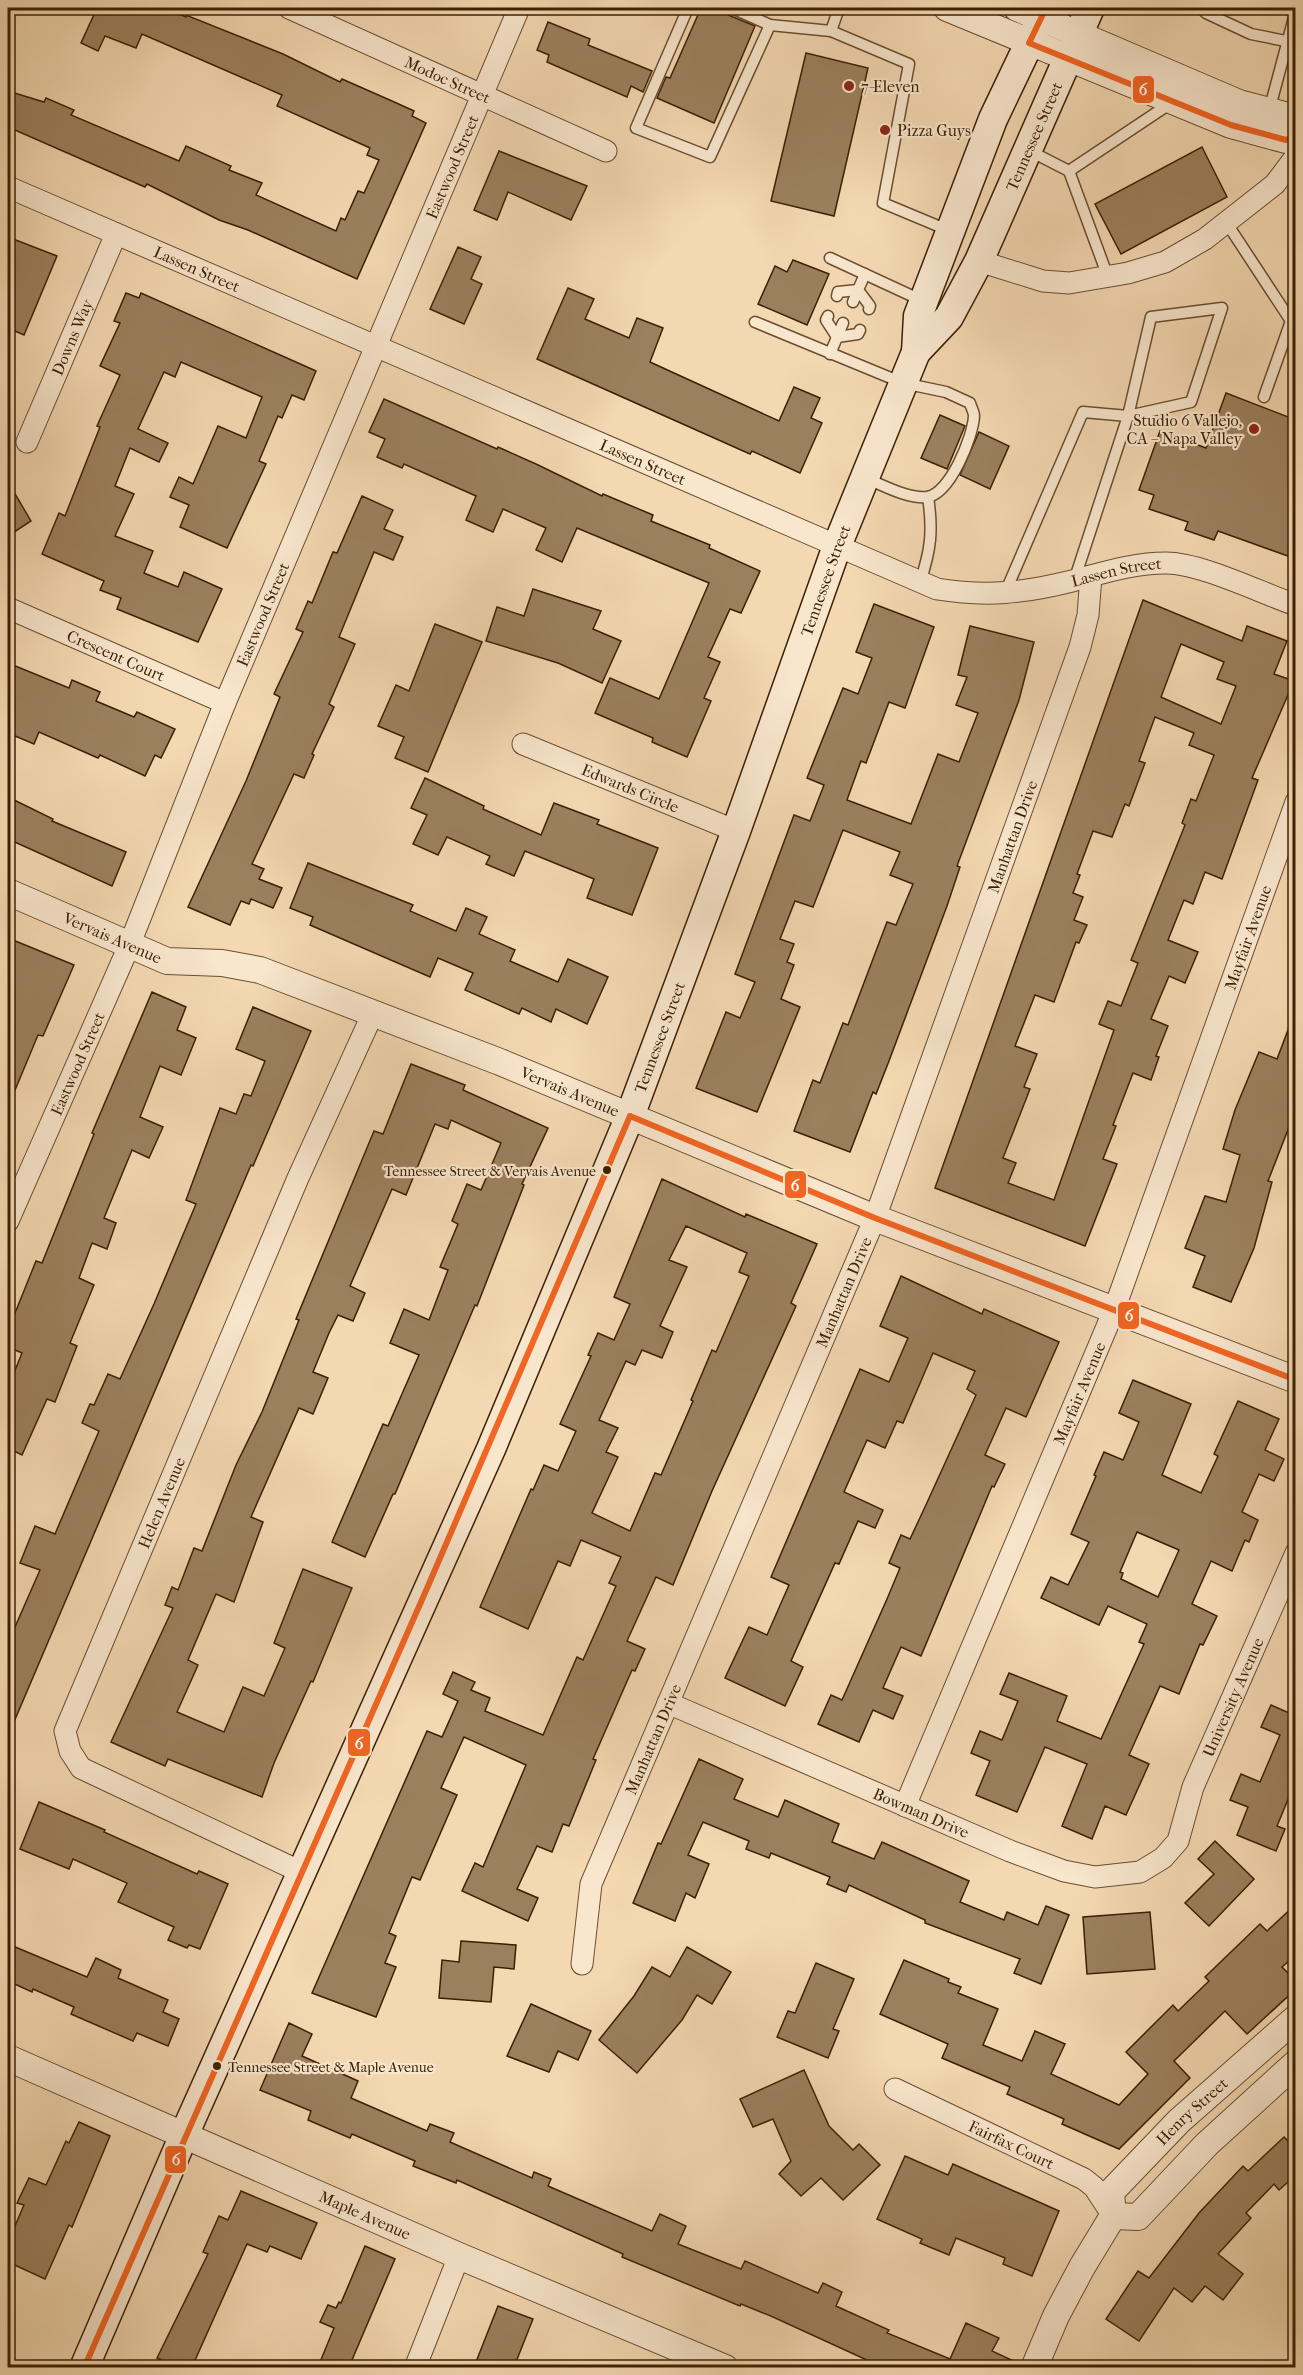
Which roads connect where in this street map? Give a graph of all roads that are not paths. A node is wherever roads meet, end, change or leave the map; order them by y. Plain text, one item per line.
1 (289, 8) edge
2 (519, 8) edge
3 (688, 8) edge
4 (732, 8) edge
5 (839, 8) edge
6 (947, 8) edge
7 (1090, 8) edge
8 (1202, 8) edge
9 (1296, 10) edge
10 (1035, 11) edge
11 (770, 25) junction
12 (831, 31) junction
13 (1291, 42) edge
14 (1029, 44) junction
15 (1073, 47) junction
16 (1296, 50) edge
17 (483, 95) junction
18 (1173, 102) junction
19 (1269, 111) junction
20 (1296, 118) edge
21 (1296, 136) edge
22 (1028, 150) junction
23 (606, 151) dead end
24 (1296, 156) edge
25 (1069, 171) junction
26 (8, 187) edge
27 (1226, 222) junction
28 (950, 232) junction
29 (116, 234) junction
30 (830, 258) dead end
31 (979, 261) junction
32 (865, 274) junction
33 (1108, 277) junction
34 (858, 290) junction
35 (837, 296) dead end
36 (853, 302) dead end
37 (923, 302) junction
38 (869, 309) dead end
39 (828, 316) dead end
40 (1293, 321) edge
41 (755, 322) dead end
42 (843, 323) dead end
43 (860, 330) dead end
44 (837, 337) junction
45 (375, 345) junction
46 (916, 352) junction
47 (830, 354) junction
48 (903, 383) junction
49 (1264, 397) dead end
50 (1128, 416) junction
51 (27, 441) dead end
52 (865, 478) junction
53 (928, 497) junction
54 (837, 546) junction
55 (1082, 578) junction
56 (920, 582) junction
57 (1004, 593) junction
58 (1296, 605) edge
59 (8, 608) edge
60 (225, 703) junction
61 (523, 744) dead end
62 (1296, 802) edge
63 (736, 831) junction
64 (8, 892) edge
65 (129, 946) junction
66 (373, 1013) junction
67 (630, 1116) junction
68 (16, 1179) edge
69 (875, 1218) junction
70 (8, 1221) edge
71 (1114, 1310) junction
72 (1296, 1380) edge
73 (1296, 1553) edge
74 (668, 1703) junction
75 (905, 1806) junction
76 (1175, 1844) joint
77 (301, 1872) junction
78 (582, 1964) dead end
79 (1296, 2018) edge
80 (8, 2058) edge
81 (1296, 2063) edge
82 (895, 2089) dead end
83 (184, 2135) junction
84 (1113, 2216) junction
85 (459, 2256) junction
86 (84, 2367) edge
87 (415, 2367) edge
88 (725, 2367) edge
89 (1034, 2367) edge

1 - 17 street, Modoc Street
2 - 17 street, Eastwood Street
3 - 11 lane
4 - 11 lane
5 - 12 lane
6 - 14 street
7 - 15 main road, Tennessee Street
8 - 13 lane
9 - 13 lane
10 - 14 main road, Tennessee Street
10 - 15 street
11 - 12 lane
12 - 28 lane
13 - 16 lane
13 - 19 lane
14 - 15 street
14 - 28 main road, Tennessee Street
15 - 18 street
15 - 19 street
15 - 22 main road, Tennessee Street
17 - 23 street, Modoc Street
17 - 45 street, Eastwood Street
18 - 21 street
18 - 25 lane
19 - 20 street
22 - 25 lane
22 - 31 main road, Tennessee Street
24 - 27 street
25 - 33 lane
26 - 29 street, Lassen Street
27 - 33 street
27 - 40 lane
28 - 37 main road, Tennessee Street
29 - 45 street, Lassen Street
29 - 51 street, Downs Way
30 - 32 lane
31 - 33 street
31 - 46 main road, Tennessee Street
32 - 34 lane
32 - 37 lane
34 - 35 lane
34 - 36 lane
34 - 38 lane
37 - 46 main road, Tennessee Street
39 - 44 lane
40 - 49 lane
41 - 47 lane
42 - 44 lane
43 - 44 lane
44 - 47 lane
45 - 54 street, Lassen Street
45 - 60 street, Eastwood Street
46 - 48 main road, Tennessee Street
47 - 48 lane
48 - 52 main road, Tennessee Street
48 - 53 lane
50 - 50 lane
50 - 55 lane
50 - 57 lane
52 - 53 lane
52 - 54 main road, Tennessee Street
53 - 56 lane
54 - 56 street, Lassen Street
54 - 63 main road, Tennessee Street
55 - 57 street, Lassen Street
55 - 58 street, Lassen Street
55 - 69 street, Manhattan Drive
56 - 57 street, Lassen Street
59 - 60 street, Crescent Court
60 - 65 street, Eastwood Street
61 - 63 street, Edwards Circle
62 - 71 street, Mayfair Avenue
63 - 67 main road, Tennessee Street
64 - 65 street, Vervais Avenue
65 - 66 street, Vervais Avenue
65 - 68 street, Eastwood Street
66 - 67 street, Vervais Avenue
66 - 77 street, Helen Avenue
67 - 69 street, Vervais Avenue
67 - 77 main road, Tennessee Street
68 - 70 street, Eastwood Street
69 - 71 street, Vervais Avenue
69 - 74 street, Manhattan Drive
71 - 72 street, Vervais Avenue
71 - 75 street, Mayfair Avenue
73 - 76 street, University Avenue
74 - 75 street, Bowman Drive
74 - 78 street, Manhattan Drive
75 - 76 street, Bowman Drive
77 - 83 main road, Tennessee Street
79 - 84 street, Henry Street
80 - 83 street, Maple Avenue
81 - 84 street, Henry Street
82 - 84 street, Fairfax Court
83 - 85 street, Maple Avenue
83 - 86 main road, Tennessee Street
84 - 89 street, Henry Street
85 - 87 street
85 - 88 street, Maple Avenue

